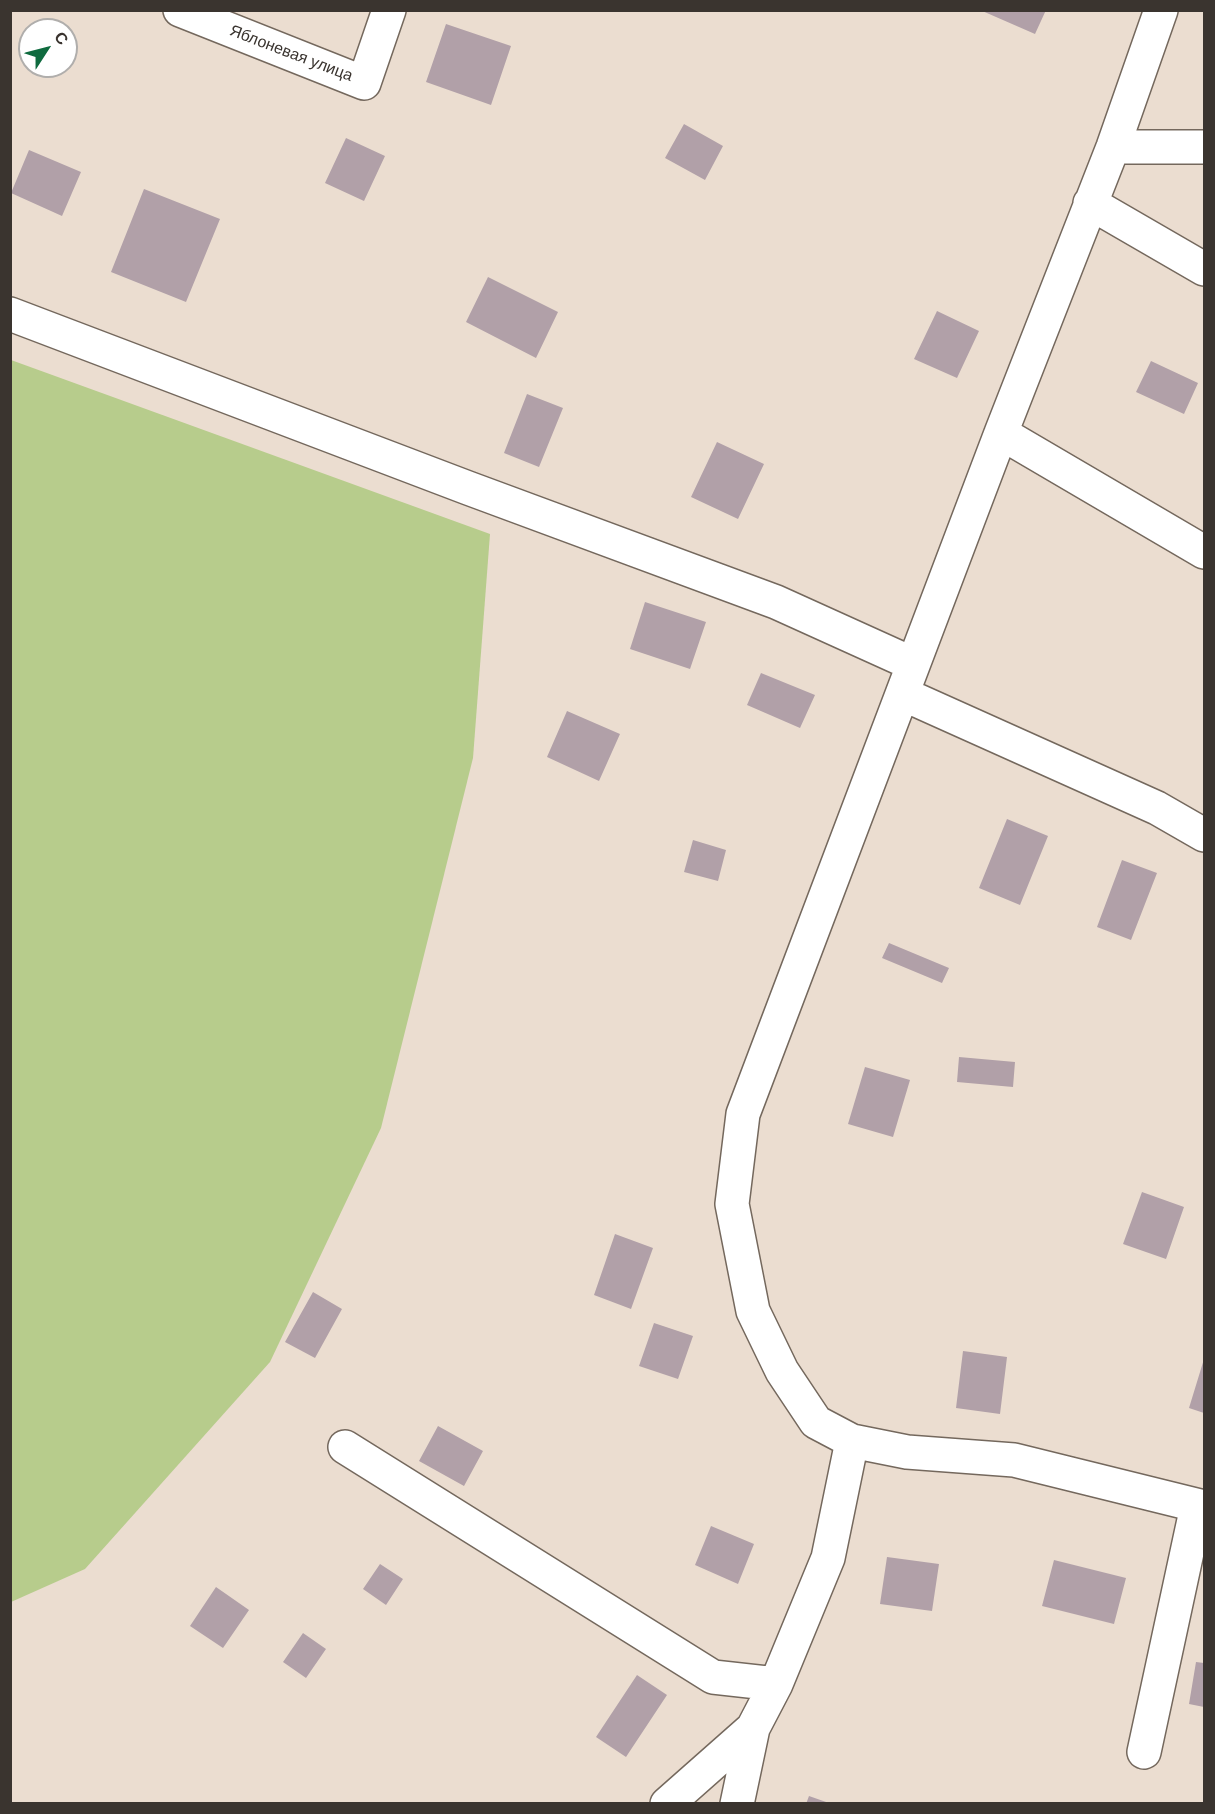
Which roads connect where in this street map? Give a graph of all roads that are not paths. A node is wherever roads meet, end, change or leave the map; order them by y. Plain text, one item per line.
1 (180, 10) edge
2 (389, 10) edge
3 (1161, 10) edge
4 (1113, 147) junction
5 (1204, 147) edge
6 (1090, 203) junction
7 (1204, 269) edge
8 (10, 314) edge
9 (1001, 433) junction
10 (1204, 552) edge
11 (908, 679) junction
12 (1204, 835) edge
13 (852, 1441) junction
14 (345, 1447) dead end
15 (1201, 1507) edge
16 (776, 1684) junction
17 (753, 1728) junction
18 (1144, 1752) dead end
19 (666, 1803) edge
20 (737, 1803) edge

1 - 2 street, Яблоневая улица
3 - 4 street
4 - 5 street
4 - 6 street
6 - 7 street
6 - 9 street
8 - 11 street
9 - 10 street
9 - 11 street
11 - 12 street
11 - 13 street
13 - 15 street
13 - 16 street
14 - 16 street
15 - 18 street
16 - 17 street
17 - 19 street
17 - 20 street

